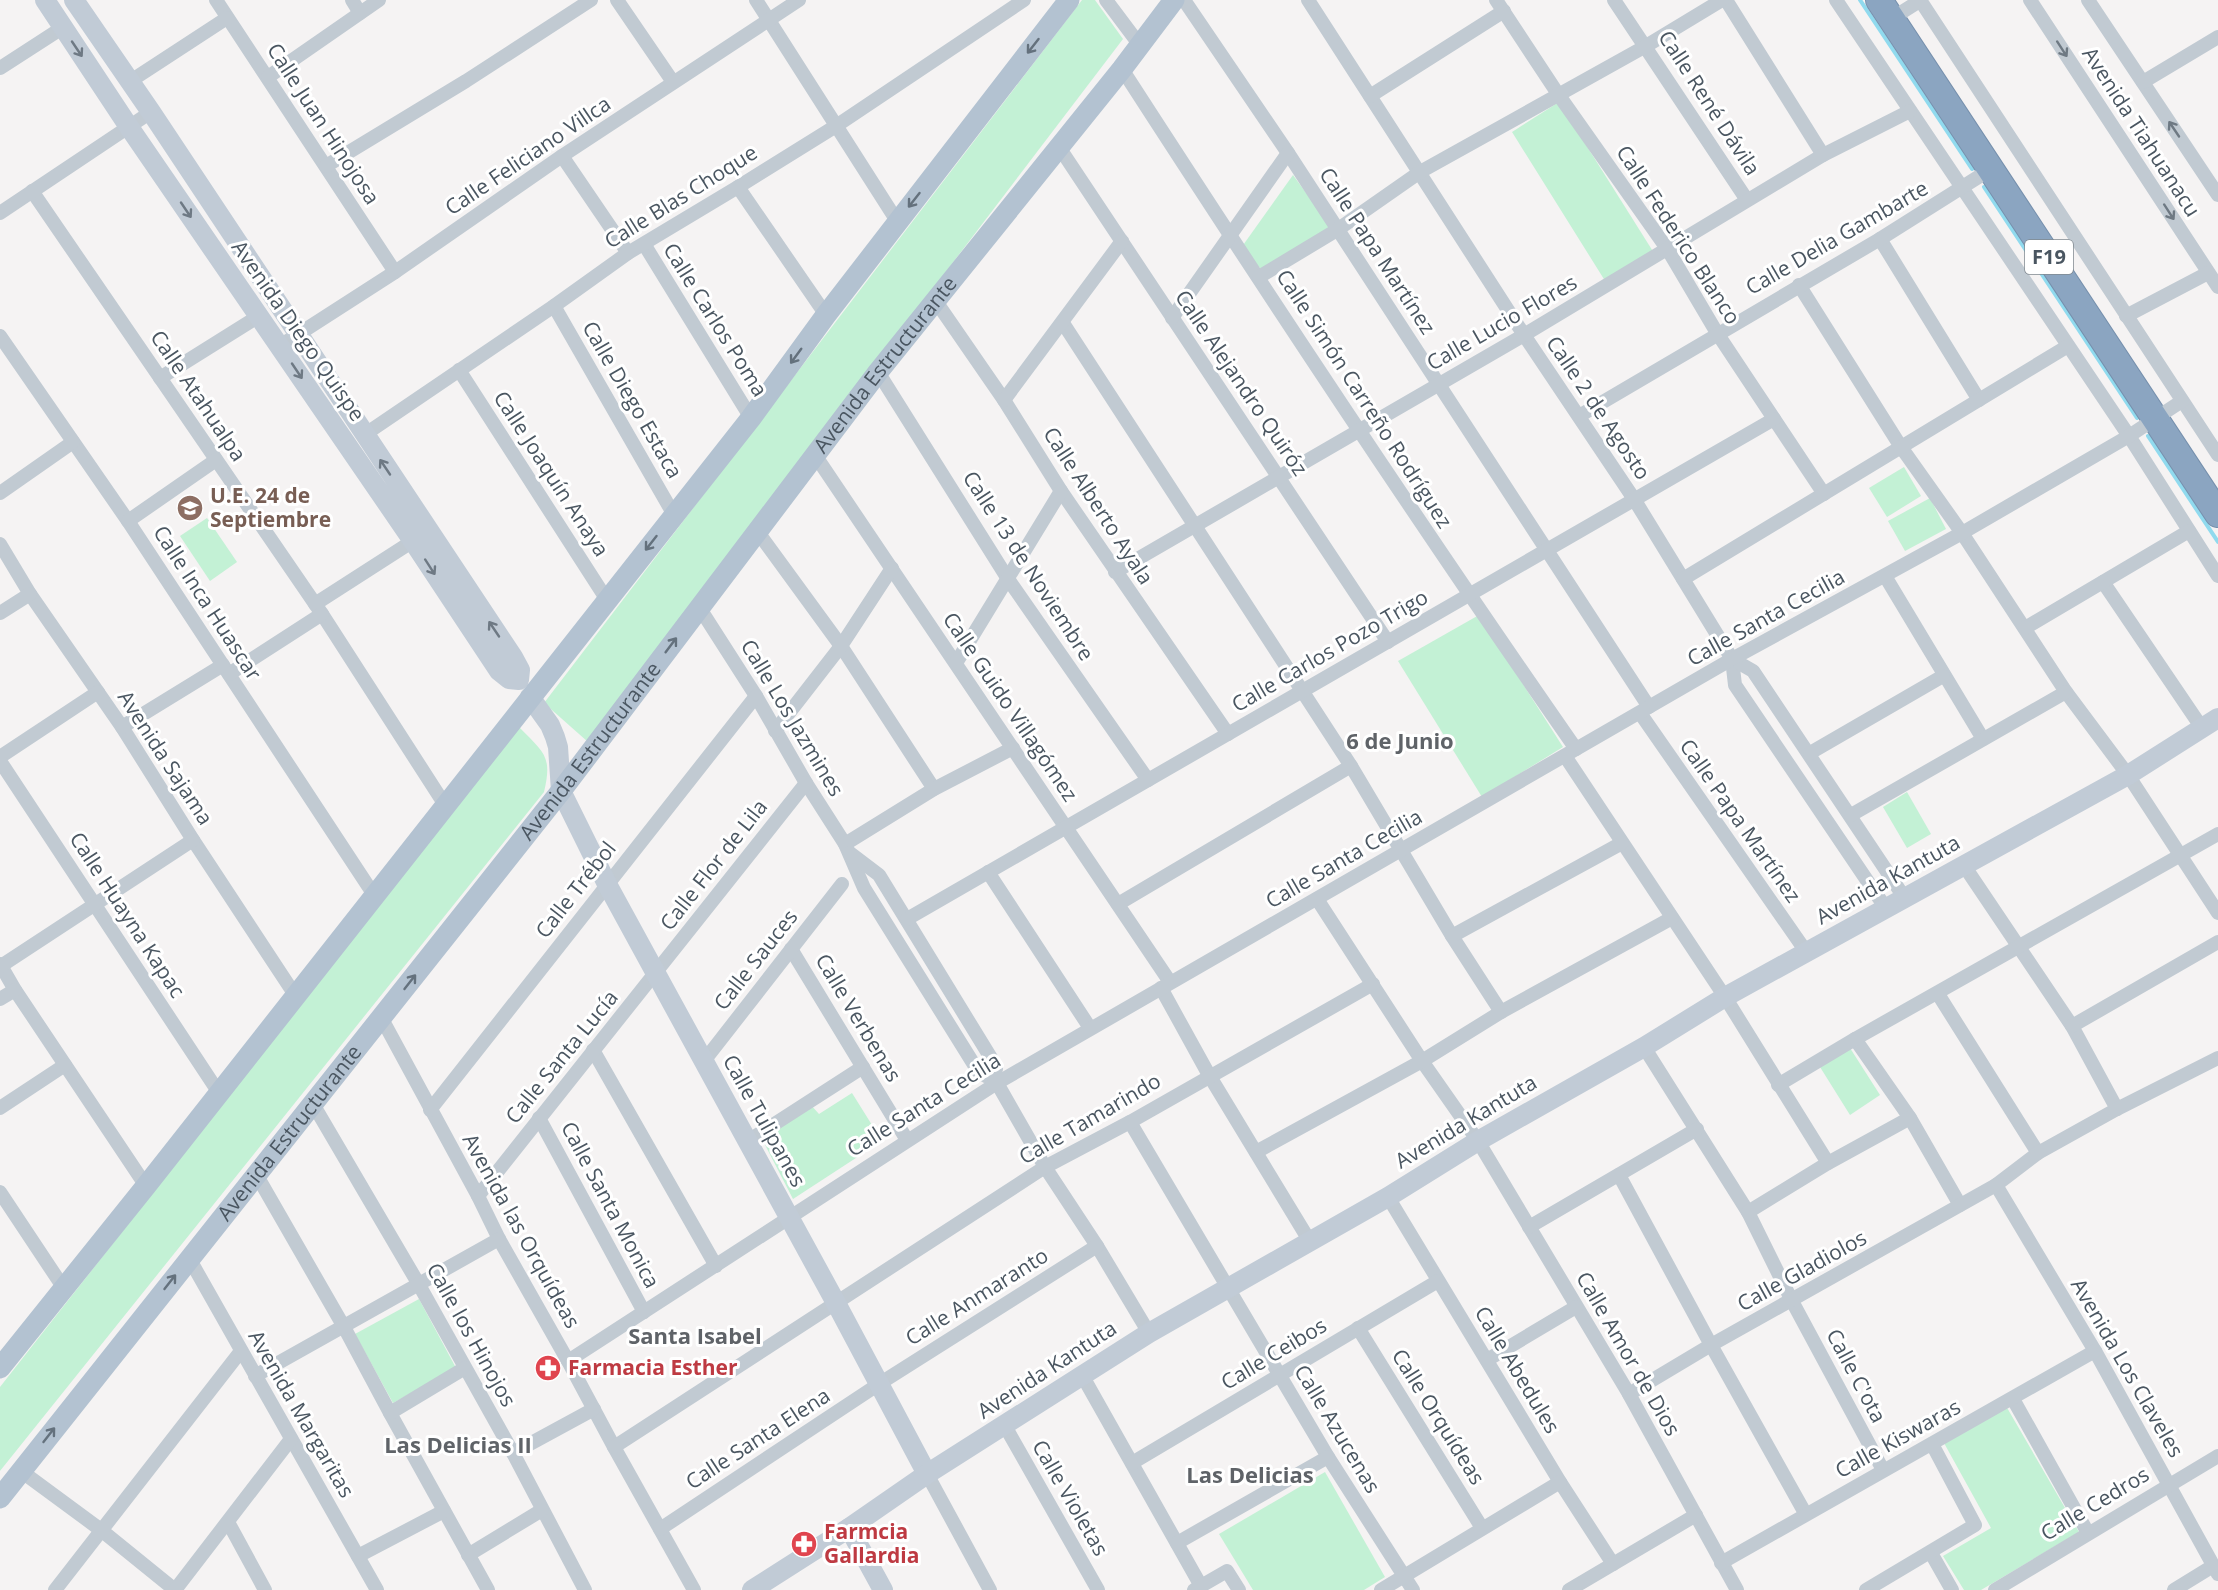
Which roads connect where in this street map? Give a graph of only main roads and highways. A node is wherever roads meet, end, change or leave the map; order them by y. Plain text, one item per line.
1 (1069, 0) edge
2 (1174, 0) edge
3 (1885, 10) edge
4 (2218, 514) edge
5 (0, 1368) edge
6 (0, 1498) edge

1 -> 5 main road
6 -> 2 main road, Avenida Estructurante
3 - 4 highway, F19

